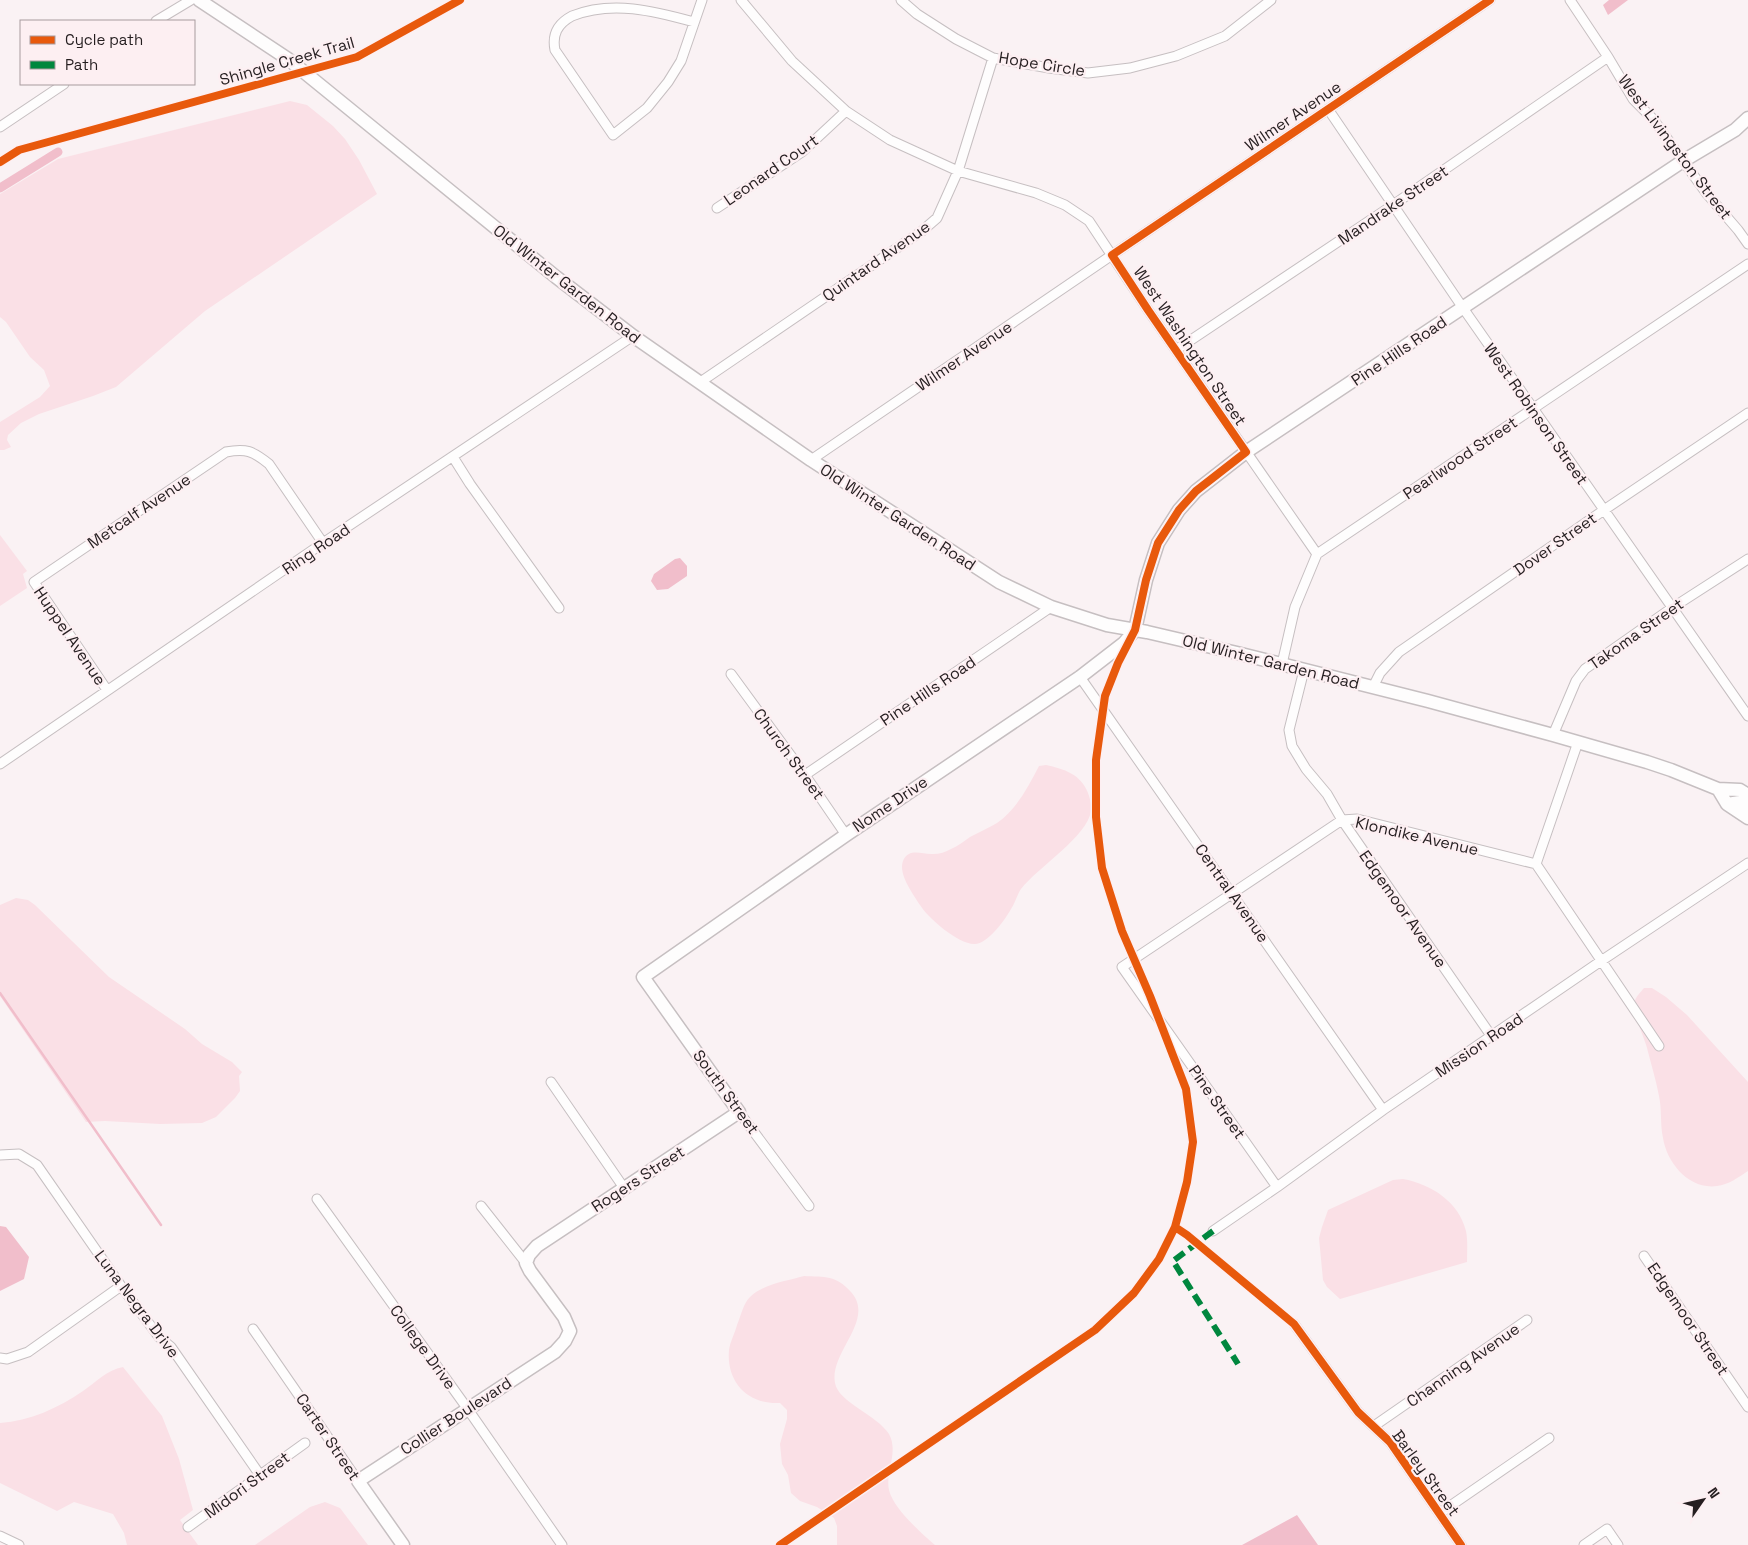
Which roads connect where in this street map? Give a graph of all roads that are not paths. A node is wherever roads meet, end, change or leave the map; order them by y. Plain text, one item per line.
1 (190, 0) edge
2 (199, 0) edge
3 (702, 0) edge
4 (741, 0) edge
5 (901, 0) edge
6 (1271, 0) edge
7 (1490, 0) edge
8 (1570, 0) edge
9 (158, 20) edge
10 (694, 22) junction
11 (1608, 57) junction
12 (993, 58) junction
13 (63, 85) edge
14 (1328, 109) junction
15 (846, 111) junction
16 (1748, 118) edge
17 (1748, 126) edge
18 (0, 127) edge
19 (1735, 130) junction
20 (1683, 161) junction
21 (958, 171) junction
22 (1394, 205) junction
23 (717, 208) dead end
24 (1748, 244) edge
25 (1112, 254) junction
26 (1748, 264) edge
27 (1462, 308) junction
28 (633, 336) junction
29 (1176, 350) junction
30 (699, 383) junction
31 (1533, 409) junction
32 (1748, 413) edge
33 (1246, 452) junction
34 (452, 457) junction
35 (811, 460) junction
36 (1604, 510) junction
37 (323, 543) junction
38 (1317, 554) junction
39 (1748, 559) edge
40 (34, 582) joint
41 (1051, 607) junction
42 (560, 608) dead end
43 (1672, 608) junction
44 (1135, 630) junction
45 (1282, 664) junction
46 (1304, 670) junction
47 (731, 674) dead end
48 (1080, 677) junction
49 (1374, 687) junction
50 (107, 690) junction
51 (1747, 712) edge
52 (1553, 735) junction
53 (1578, 742) junction
54 (0, 764) edge
55 (805, 775) junction
56 (1718, 789) junction
57 (1748, 795) edge
58 (1727, 804) junction
59 (1748, 806) edge
60 (1748, 818) edge
61 (1342, 820) junction
62 (846, 835) junction
63 (1748, 863) edge
64 (1536, 864) junction
65 (1233, 893) junction
66 (1601, 961) junction
67 (1122, 967) joint
68 (643, 977) joint
69 (1492, 1037) junction
70 (1659, 1046) dead end
71 (552, 1082) dead end
72 (1383, 1110) junction
73 (740, 1112) junction
74 (0, 1155) edge
75 (1277, 1187) junction
76 (624, 1188) junction
77 (317, 1199) dead end
78 (481, 1206) dead end
79 (809, 1206) dead end
80 (1213, 1231) dead end
81 (1644, 1256) dead end
82 (526, 1263) junction
83 (121, 1286) junction
84 (1527, 1320) dead end
85 (1294, 1324) dead end
86 (253, 1329) dead end
87 (0, 1358) edge
88 (1748, 1407) edge
89 (467, 1408) junction
90 (1374, 1426) junction
91 (1549, 1438) dead end
92 (306, 1443) dead end
93 (260, 1475) junction
94 (358, 1481) junction
95 (1440, 1513) junction
96 (188, 1527) dead end
97 (0, 1536) edge
98 (19, 1545) edge
99 (403, 1545) edge
100 (562, 1545) edge
101 (1461, 1545) edge
102 (1584, 1545) edge
103 (1618, 1545) edge

1 - 9 street
2 - 28 main road, Old Winter Garden Road
3 - 10 street
4 - 15 street, West Washington Street
5 - 12 street, Hope Circle
6 - 12 street, Hope Circle
7 - 14 street, Wilmer Avenue
8 - 11 street, West Livingston Street
10 - 10 street
11 - 20 street, West Livingston Street
11 - 22 street, Mandrake Street
12 - 21 street, Quintard Avenue
13 - 18 street
14 - 22 street, West Robinson Street
14 - 25 street, Wilmer Avenue
15 - 21 street, West Washington Street
15 - 23 street, Leonard Court
16 - 19 main road, Pine Hills Road
17 - 19 main road, Pine Hills Road
19 - 20 main road, Pine Hills Road
20 - 24 street, West Livingston Street
20 - 27 main road, Pine Hills Road
21 - 25 street, West Washington Street
21 - 30 street, Quintard Avenue
22 - 27 street, West Robinson Street
22 - 29 street, Mandrake Street
25 - 29 street, West Washington Street
25 - 35 street, Wilmer Avenue
26 - 31 street, Pearlwood Street
27 - 31 street, West Robinson Street
27 - 33 main road, Pine Hills Road
28 - 30 main road, Old Winter Garden Road
28 - 34 street, Ring Road
29 - 33 street, West Washington Street
30 - 35 main road, Old Winter Garden Road
31 - 36 street, West Robinson Street
31 - 38 street, Pearlwood Street
32 - 36 street, Dover Street
33 - 38 street, West Washington Street
33 - 44 main road, Pine Hills Road
34 - 37 street, Ring Road
34 - 42 street
35 - 41 main road, Old Winter Garden Road
36 - 43 street, West Robinson Street
36 - 49 street, Dover Street
37 - 40 street, Metcalf Avenue
37 - 50 street, Ring Road
38 - 45 street
39 - 43 street, Takoma Street
40 - 50 street, Huppel Avenue
41 - 44 main road, Old Winter Garden Road
41 - 55 street, Pine Hills Road
43 - 51 street, West Robinson Street
43 - 52 street, Takoma Street
44 - 45 main road, Old Winter Garden Road
44 - 48 main road, Nome Drive
45 - 46 main road, Old Winter Garden Road
46 - 49 main road, Old Winter Garden Road
46 - 61 street, Edgemoor Avenue
47 - 55 street, Church Street
48 - 62 main road, Nome Drive
48 - 65 street, Central Avenue
49 - 52 main road, Old Winter Garden Road
50 - 54 street, Ring Road
52 - 53 main road, Old Winter Garden Road
53 - 56 main road, Old Winter Garden Road
53 - 64 street
55 - 62 street, Church Street
56 - 57 main road, Old Winter Garden Road
56 - 58 main road
58 - 59 main road
58 - 60 main road
61 - 64 street, Klondike Avenue
61 - 65 street, Klondike Avenue
61 - 69 street, Edgemoor Avenue
62 - 68 main road, Nome Drive
63 - 66 street, Mission Road
64 - 66 street
65 - 67 street, Klondike Avenue
65 - 72 street, Central Avenue
66 - 69 street, Mission Road
66 - 70 street
67 - 75 street, Pine Street
68 - 73 main road, South Street
69 - 72 street, Mission Road
71 - 76 street
72 - 75 street, Mission Road
73 - 76 main road, Rogers Street
73 - 79 street, South Street
74 - 83 street, Luna Negra Drive
75 - 80 street, Mission Road
76 - 82 main road, Rogers Street
77 - 89 street, College Drive
78 - 82 street
81 - 88 street, Edgemoor Street
82 - 89 main road, Collier Boulevard
83 - 87 street
83 - 93 street, Luna Negra Drive
84 - 90 street, Channing Avenue
85 - 90 street, Barley Street
86 - 94 street, Carter Street
89 - 94 main road, Collier Boulevard
89 - 100 street, College Drive
90 - 95 street, Barley Street
91 - 95 street
92 - 93 street, Midori Street
93 - 96 street, Midori Street
94 - 99 main road, Carter Street
95 - 101 street, Barley Street
97 - 98 street
102 - 103 street

